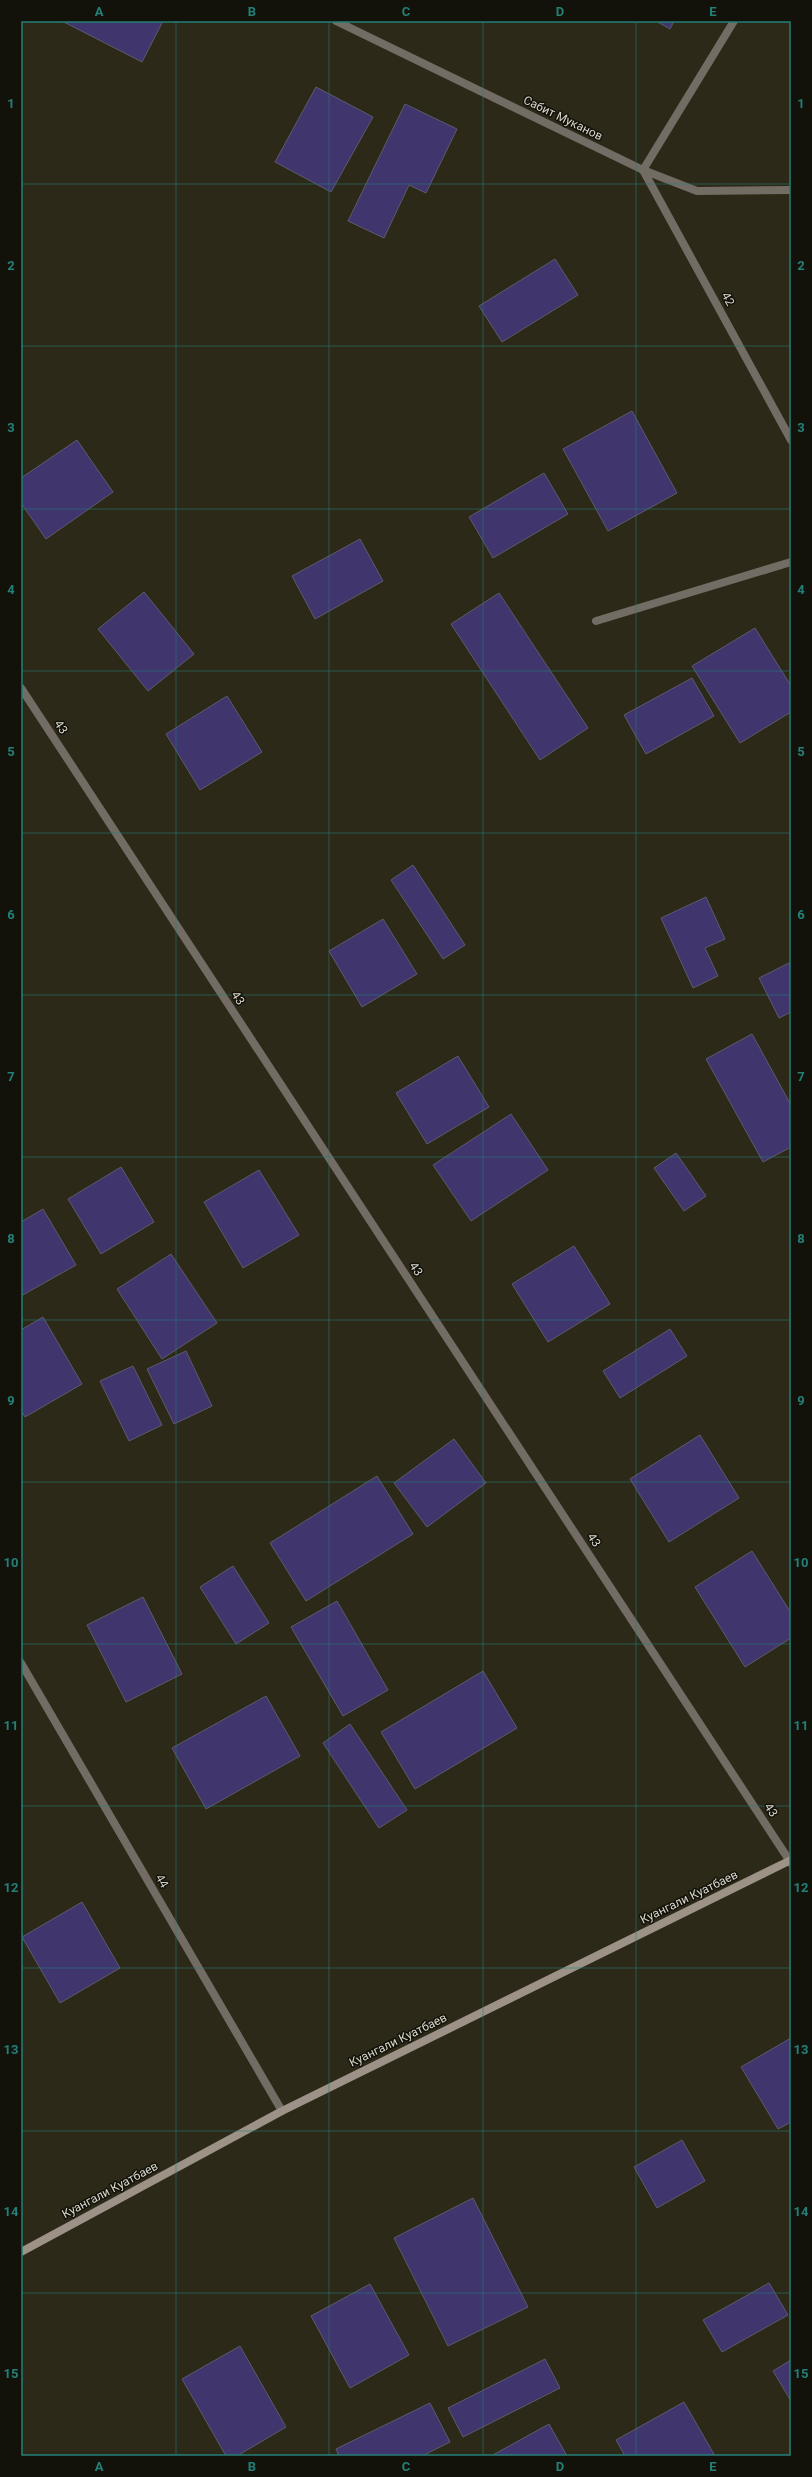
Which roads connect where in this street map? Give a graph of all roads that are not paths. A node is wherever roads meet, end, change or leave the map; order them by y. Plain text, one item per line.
1 (336, 21) edge
2 (734, 21) edge
3 (643, 170) junction
4 (791, 190) edge
5 (791, 440) edge
6 (791, 562) edge
7 (596, 621) dead end
8 (21, 688) edge
9 (21, 1664) edge
10 (791, 1861) edge
11 (282, 2111) junction
12 (21, 2252) edge

1 - 3 street, Сабит Муканов
2 - 3 street
3 - 4 street, Сабит Муканов
3 - 5 street, 42
6 - 7 street
8 - 10 street, 43
9 - 11 street, 44
10 - 11 street, Куангали Куатбаев
11 - 12 street, Куангали Куатбаев

